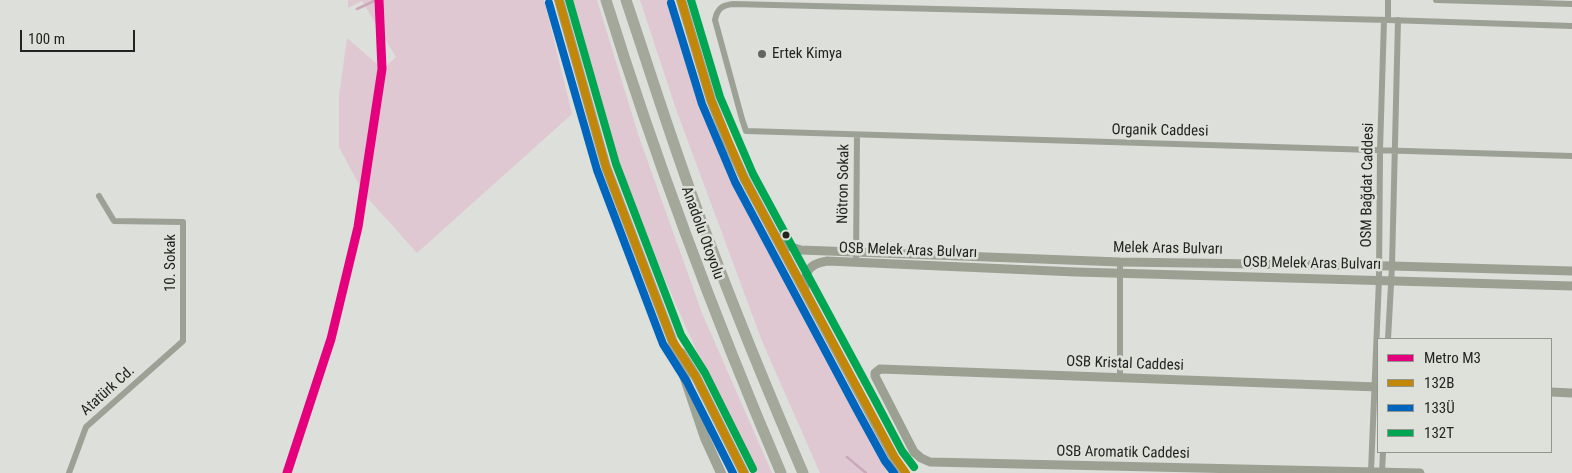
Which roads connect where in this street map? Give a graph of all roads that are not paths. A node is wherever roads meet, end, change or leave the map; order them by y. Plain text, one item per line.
1 (559, 0) edge
2 (606, 0) edge
3 (626, 0) edge
4 (1388, 0) edge
5 (1436, 0) edge
6 (1572, 0) edge
7 (682, 3) edge
8 (1572, 4) edge
9 (1386, 20) junction
10 (1398, 20) junction
11 (1572, 26) edge
12 (857, 135) junction
13 (1380, 150) junction
14 (1394, 150) junction
15 (1572, 156) edge
16 (99, 196) dead end
17 (771, 230) junction
18 (856, 251) junction
19 (856, 262) junction
20 (1120, 262) junction
21 (1392, 266) junction
22 (1379, 267) junction
23 (1572, 271) edge
24 (1121, 273) junction
25 (1379, 280) junction
26 (1391, 280) junction
27 (1572, 286) edge
28 (805, 292) junction
29 (1378, 338) edge
30 (1388, 338) edge
31 (672, 340) junction
32 (183, 341) joint
33 (875, 376) joint
34 (1120, 378) junction
35 (1377, 387) edge
36 (1552, 392) edge
37 (1572, 393) edge
38 (1383, 453) edge
39 (894, 456) junction
40 (802, 470) edge
41 (1371, 471) junction
42 (1287, 472) edge
43 (1382, 472) junction
44 (69, 473) edge
45 (721, 473) edge
46 (744, 473) edge
47 (780, 473) edge
48 (898, 473) edge
49 (904, 473) edge
50 (1420, 473) edge

1 - 31 main road
2 - 47 highway, Anadolu Otoyolu
3 - 40 highway, Anadolu Otoyolu
4 - 9 street, OSM Bağdat Caddesi
5 - 8 street
6 - 8 street
7 - 17 main road
9 - 10 street
9 - 12 street, Organik Caddesi
9 - 13 street, OSM Bağdat Caddesi
10 - 11 street
10 - 14 street, OSM Bağdat Caddesi
12 - 13 street, Organik Caddesi
12 - 18 street, Nötron Sokak
13 - 14 street, Organik Caddesi
13 - 22 street, OSM Bağdat Caddesi
14 - 15 street, Organik Caddesi
14 - 21 street, OSM Bağdat Caddesi
16 - 32 street, 10. Sokak
17 - 18 street, Melek Aras Bulvarı
17 - 28 main road
18 - 19 street, Nötron Sokak
18 - 20 street, Melek Aras Bulvarı
19 - 24 street, OSB Melek Aras Bulvarı
19 - 28 street, OSB Melek Aras Bulvarı
20 - 22 street, Melek Aras Bulvarı
20 - 24 street
21 - 22 street, Melek Aras Bulvarı
21 - 23 street, Melek Aras Bulvarı
21 - 26 street, OSM Bağdat Caddesi
22 - 25 street, OSM Bağdat Caddesi
24 - 25 street, OSB Melek Aras Bulvarı
24 - 34 street
25 - 26 street, OSB Melek Aras Bulvarı
25 - 29 street, OSM Bağdat Caddesi
26 - 27 street, OSB Melek Aras Bulvarı
26 - 30 street, OSM Bağdat Caddesi
28 - 39 main road
31 - 45 main road
31 - 46 main road
32 - 44 street, Atatürk Cd.
33 - 34 street, OSB Kristal Caddesi
33 - 42 street, OSB Aromatik Caddesi
34 - 35 street, OSB Kristal Caddesi
35 - 41 street, OSM Bağdat Caddesi
36 - 37 street
38 - 43 street
39 - 48 main road
39 - 49 main road
41 - 42 street, OSB Aromatik Caddesi
41 - 43 street, OSB Aromatik Caddesi
43 - 50 street, OSB Aromatik Caddesi

